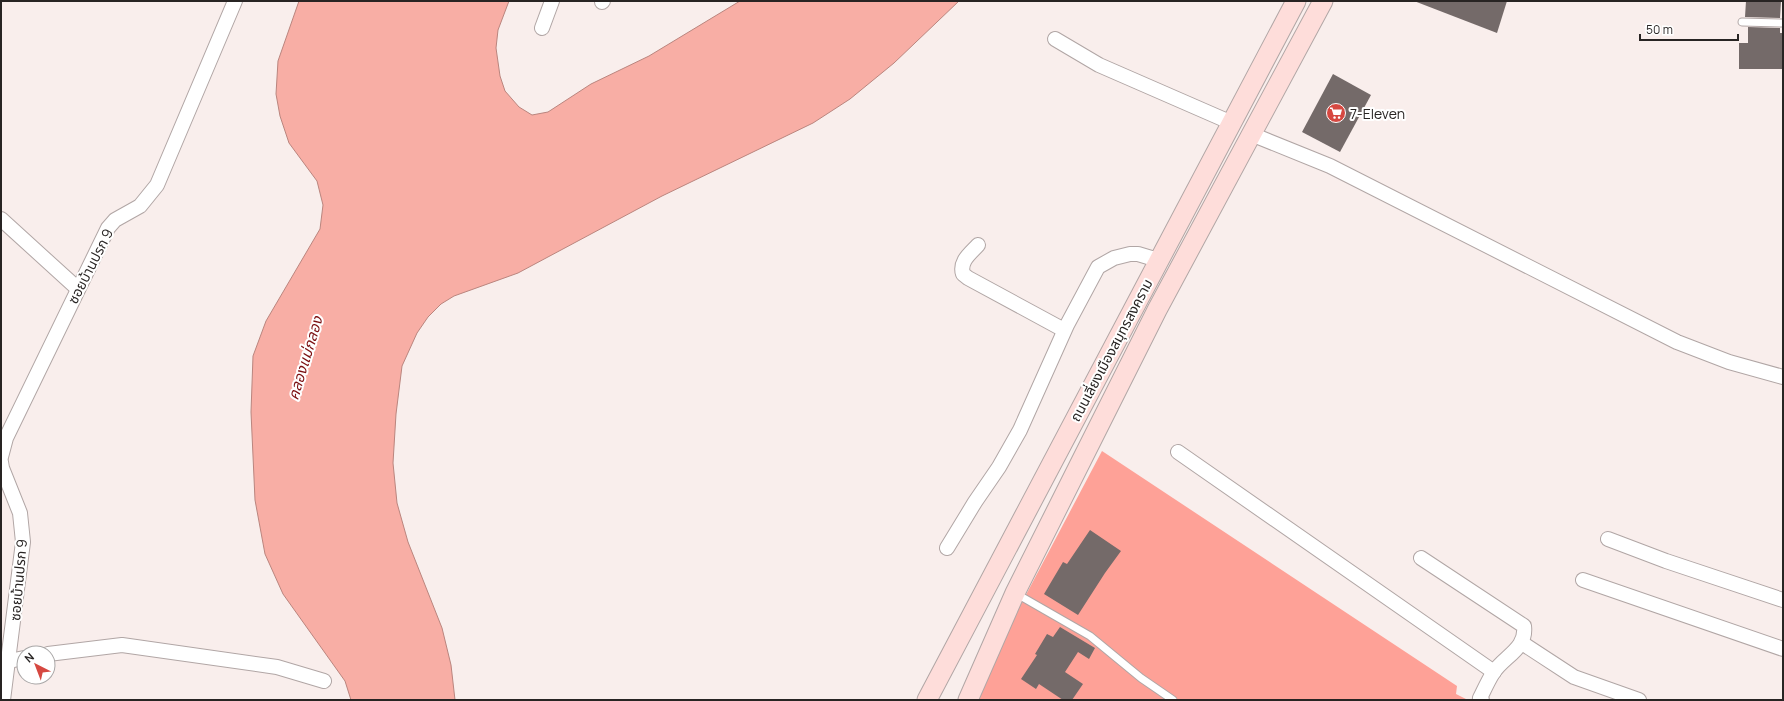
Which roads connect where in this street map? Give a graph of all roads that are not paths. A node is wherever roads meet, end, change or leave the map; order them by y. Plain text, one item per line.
1 (235, 1) edge
2 (552, 1) edge
3 (1296, 1) edge
4 (1323, 1) edge
5 (1742, 22) dead end
6 (1783, 23) edge
7 (542, 28) dead end
8 (1055, 39) dead end
9 (1232, 123) junction
10 (1251, 134) junction
11 (1, 218) edge
12 (978, 245) dead end
13 (1158, 260) junction
14 (78, 289) junction
15 (1064, 330) junction
16 (1783, 377) edge
17 (1178, 452) dead end
18 (1, 457) edge
19 (1, 462) edge
20 (1608, 539) dead end
21 (947, 548) dead end
22 (1421, 558) dead end
23 (1583, 580) dead end
24 (1015, 593) junction
25 (1783, 600) edge
26 (1522, 643) junction
27 (1783, 649) edge
28 (56, 653) edge
29 (16, 660) edge
30 (9, 661) junction
31 (1494, 672) junction
32 (324, 681) dead end
33 (3, 700) edge
34 (926, 700) edge
35 (968, 700) edge
36 (1173, 700) edge
37 (1482, 700) edge
38 (1639, 700) edge

1 - 14 street, ซอยบ้านปรก 9
2 - 7 street
3 - 9 main road, ถนนเลี่ยงเมืองสมุทรสงคราม
4 - 10 main road, ถนนเลี่ยงเมืองสมุทรสงคราม
5 - 6 lane
8 - 9 street
9 - 13 main road, ถนนเลี่ยงเมืองสมุทรสงคราม
10 - 16 street
10 - 24 main road, ถนนเลี่ยงเมืองสมุทรสงคราม
11 - 14 street
12 - 15 street
13 - 15 street
13 - 34 main road, ถนนเลี่ยงเมืองสมุทรสงคราม
14 - 18 street, ซอยบ้านปรก 9
15 - 21 street
17 - 31 street
19 - 30 street, ซอยบ้านปรก 9
20 - 25 street
22 - 26 street
23 - 27 street
24 - 35 main road, ถนนเลี่ยงเมืองสมุทรสงคราม
24 - 36 lane
26 - 31 street
26 - 38 street
28 - 32 street
29 - 30 street
30 - 33 street, ซอยบ้านปรก 9
31 - 37 street

